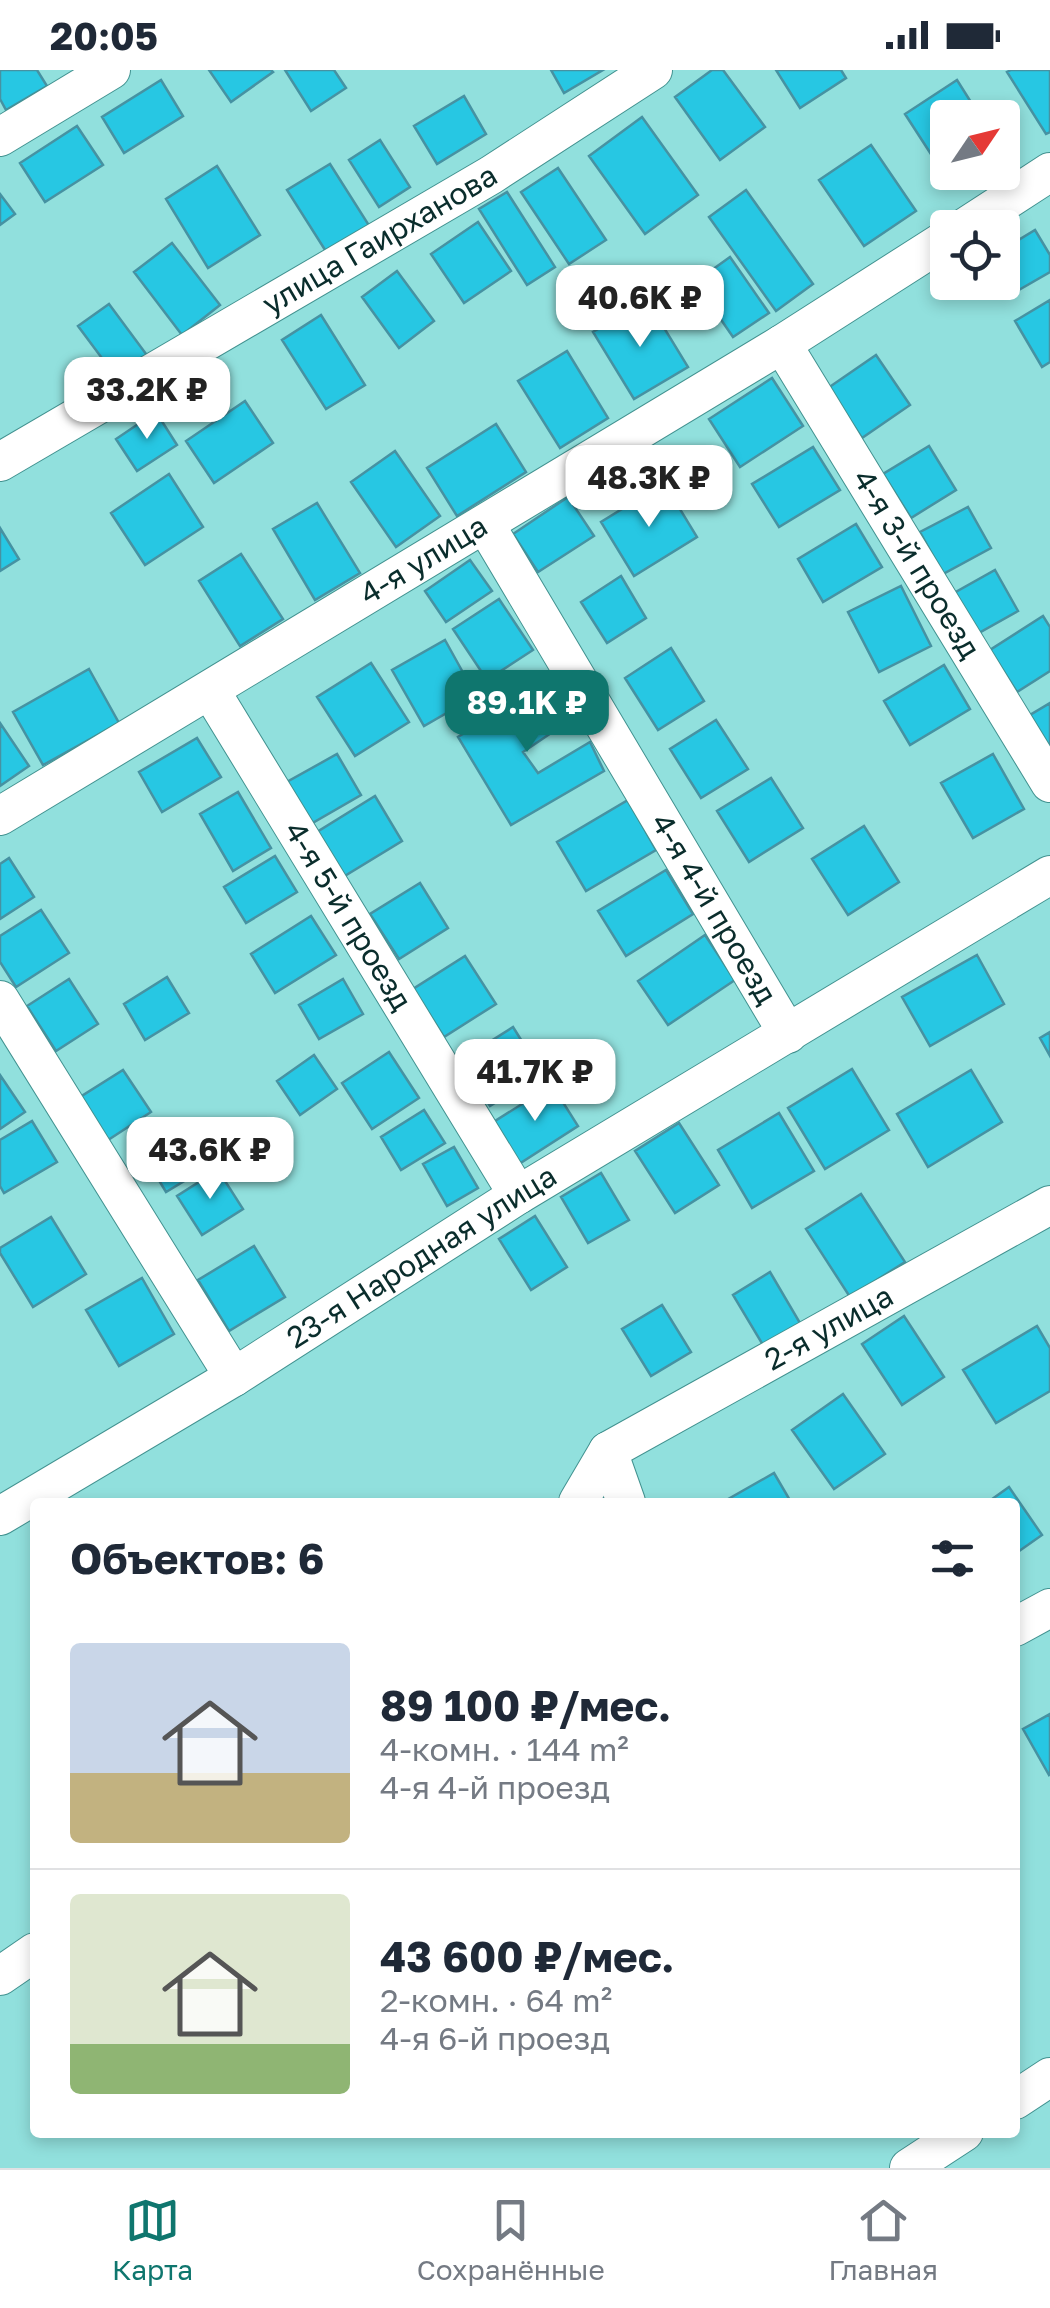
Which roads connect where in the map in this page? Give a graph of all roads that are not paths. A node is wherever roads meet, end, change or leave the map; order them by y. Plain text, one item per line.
1 (110, 70) edge
2 (653, 70) edge
3 (0, 137) edge
4 (1045, 187) edge
5 (1000, 210) edge
6 (930, 249) edge
7 (782, 344) junction
8 (0, 462) edge
9 (484, 524) junction
10 (210, 690) junction
11 (1050, 783) edge
12 (0, 816) edge
13 (1050, 874) edge
14 (0, 1000) edge
15 (788, 1034) junction
16 (518, 1196) junction
17 (1050, 1205) edge
18 (234, 1378) junction
19 (608, 1451) junction
20 (30, 1498) edge
21 (31, 1498) edge
22 (580, 1498) edge
23 (625, 1498) edge
24 (0, 1516) edge
25 (1050, 1608) edge
26 (1020, 1624) edge
27 (30, 1955) edge
28 (0, 1976) edge
29 (1050, 2077) edge
30 (1020, 2097) edge
31 (955, 2138) edge
32 (909, 2168) edge

1 - 3 street
2 - 8 street, улица Гаирханова
4 - 5 street
6 - 7 street, 4-я улица
7 - 9 street, 4-я улица
7 - 11 street, 4-я 3-й проезд
9 - 10 street, 4-я улица
9 - 15 street, 4-я 4-й проезд
10 - 12 street, 4-я улица
10 - 16 street, 4-я 5-й проезд
13 - 15 street, 23-я Народная улица
14 - 18 street
15 - 16 street, 23-я Народная улица
16 - 18 street, 23-я Народная улица
17 - 19 street, 2-я улица
18 - 21 street, 23-я Народная улица
19 - 22 street
19 - 23 street
20 - 24 street, 23-я Народная улица
25 - 26 street
27 - 28 street
29 - 30 street
31 - 32 street

